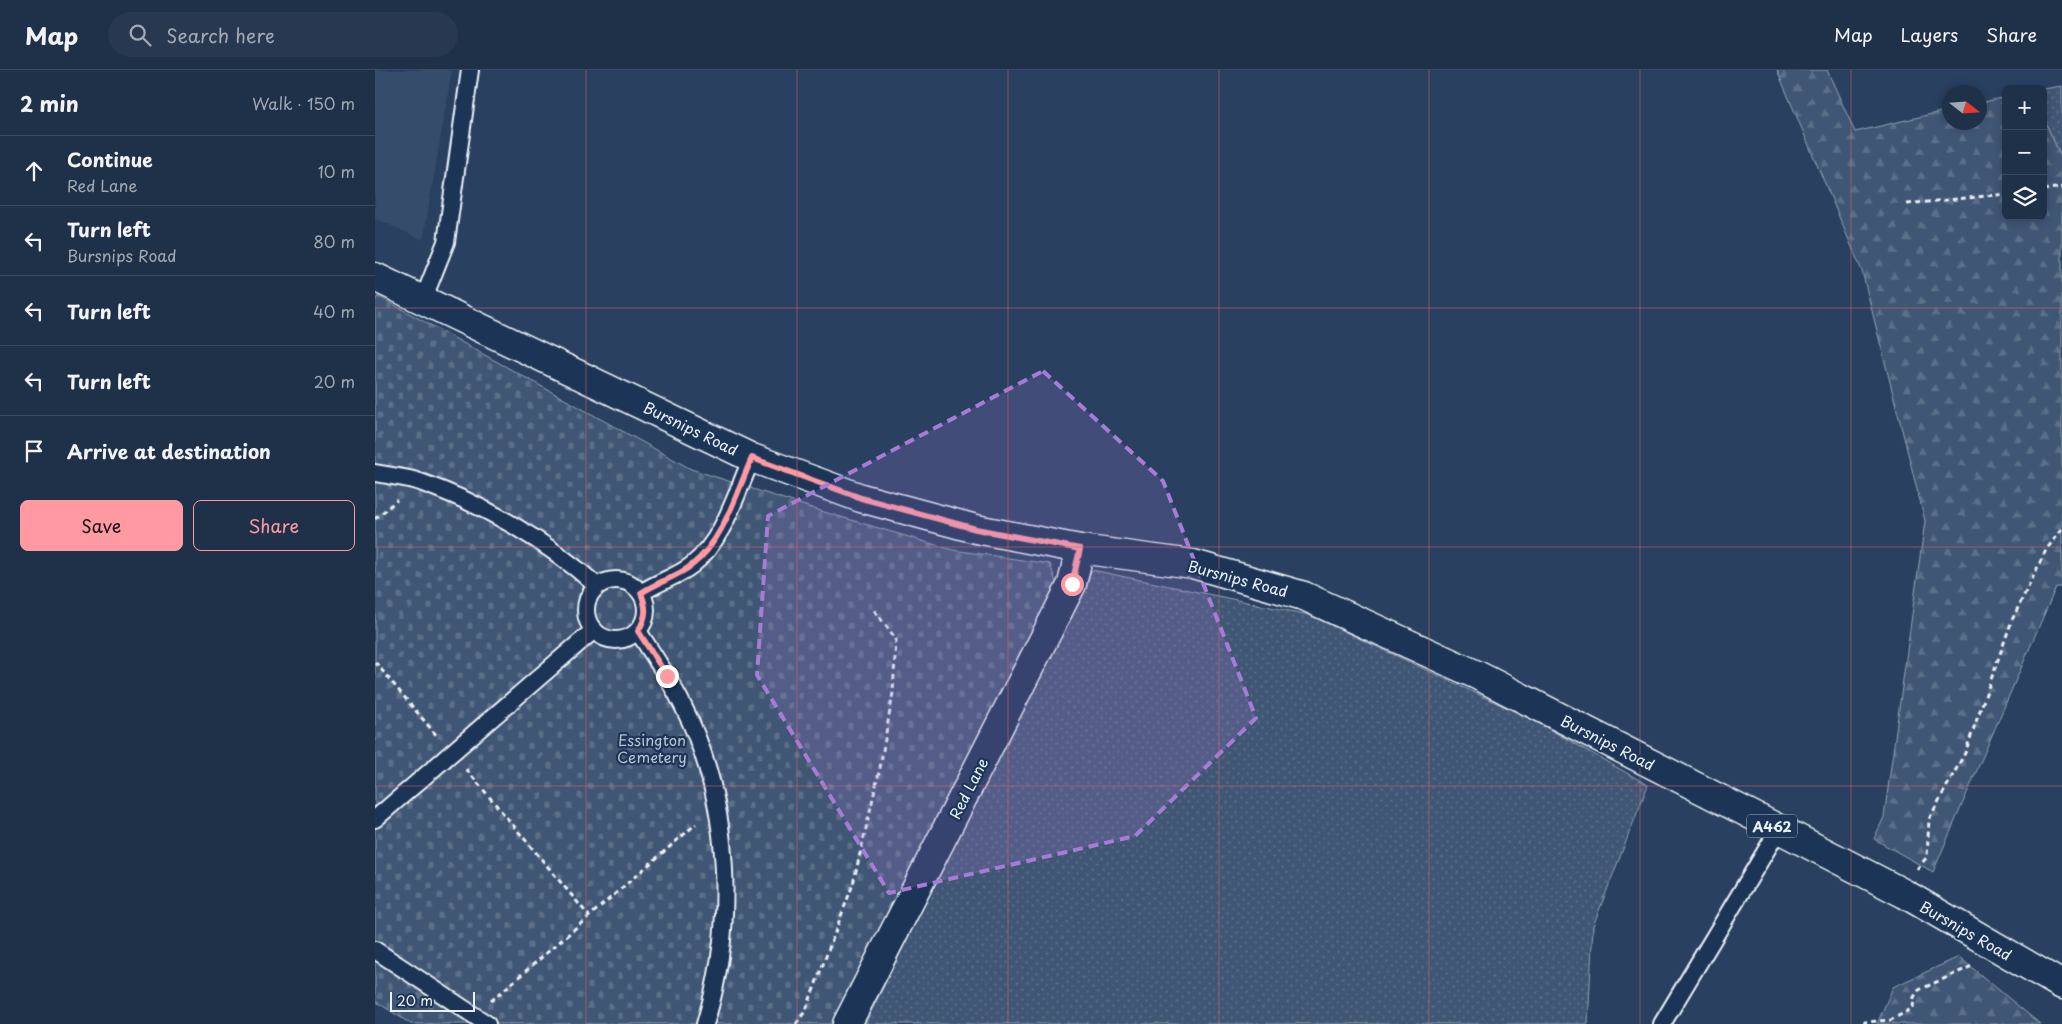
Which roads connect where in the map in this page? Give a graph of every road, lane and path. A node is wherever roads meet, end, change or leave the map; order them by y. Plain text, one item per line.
1 (470, 70) edge
2 (2062, 187) edge
3 (2047, 189) edge
4 (2002, 194) edge
5 (1907, 204) dead end
6 (375, 277) edge
7 (423, 300) junction
8 (752, 458) junction
9 (375, 473) edge
10 (2062, 529) edge
11 (1080, 549) junction
12 (597, 586) junction
13 (641, 593) junction
14 (873, 609) dead end
15 (594, 630) junction
16 (638, 631) junction
17 (375, 662) edge
18 (452, 753) junction
19 (716, 807) junction
20 (375, 819) edge
21 (1779, 829) junction
22 (1916, 870) dead end
23 (589, 916) junction
24 (375, 950) edge
25 (1975, 964) dead end
26 (2062, 985) edge
27 (480, 1020) edge
28 (705, 1024) edge
29 (796, 1024) edge
30 (847, 1024) edge
31 (1662, 1024) edge
32 (1863, 1024) edge

1 - 7 lane
2 - 3 path
4 - 5 path
6 - 7 main road, Bursnips Road / A462
7 - 8 main road, Bursnips Road / A462
8 - 11 main road, Bursnips Road / A462
8 - 13 lane
9 - 12 lane
10 - 22 path
11 - 21 main road, Bursnips Road / A462
11 - 30 main road, Red Lane
12 - 13 lane
12 - 15 lane
13 - 16 lane
14 - 29 path
15 - 16 lane
15 - 18 lane
16 - 19 lane
17 - 18 path
18 - 20 lane
18 - 23 path
19 - 23 path
19 - 28 lane
21 - 26 main road, Bursnips Road / A462
21 - 31 lane
23 - 27 path
24 - 27 lane
25 - 32 path

